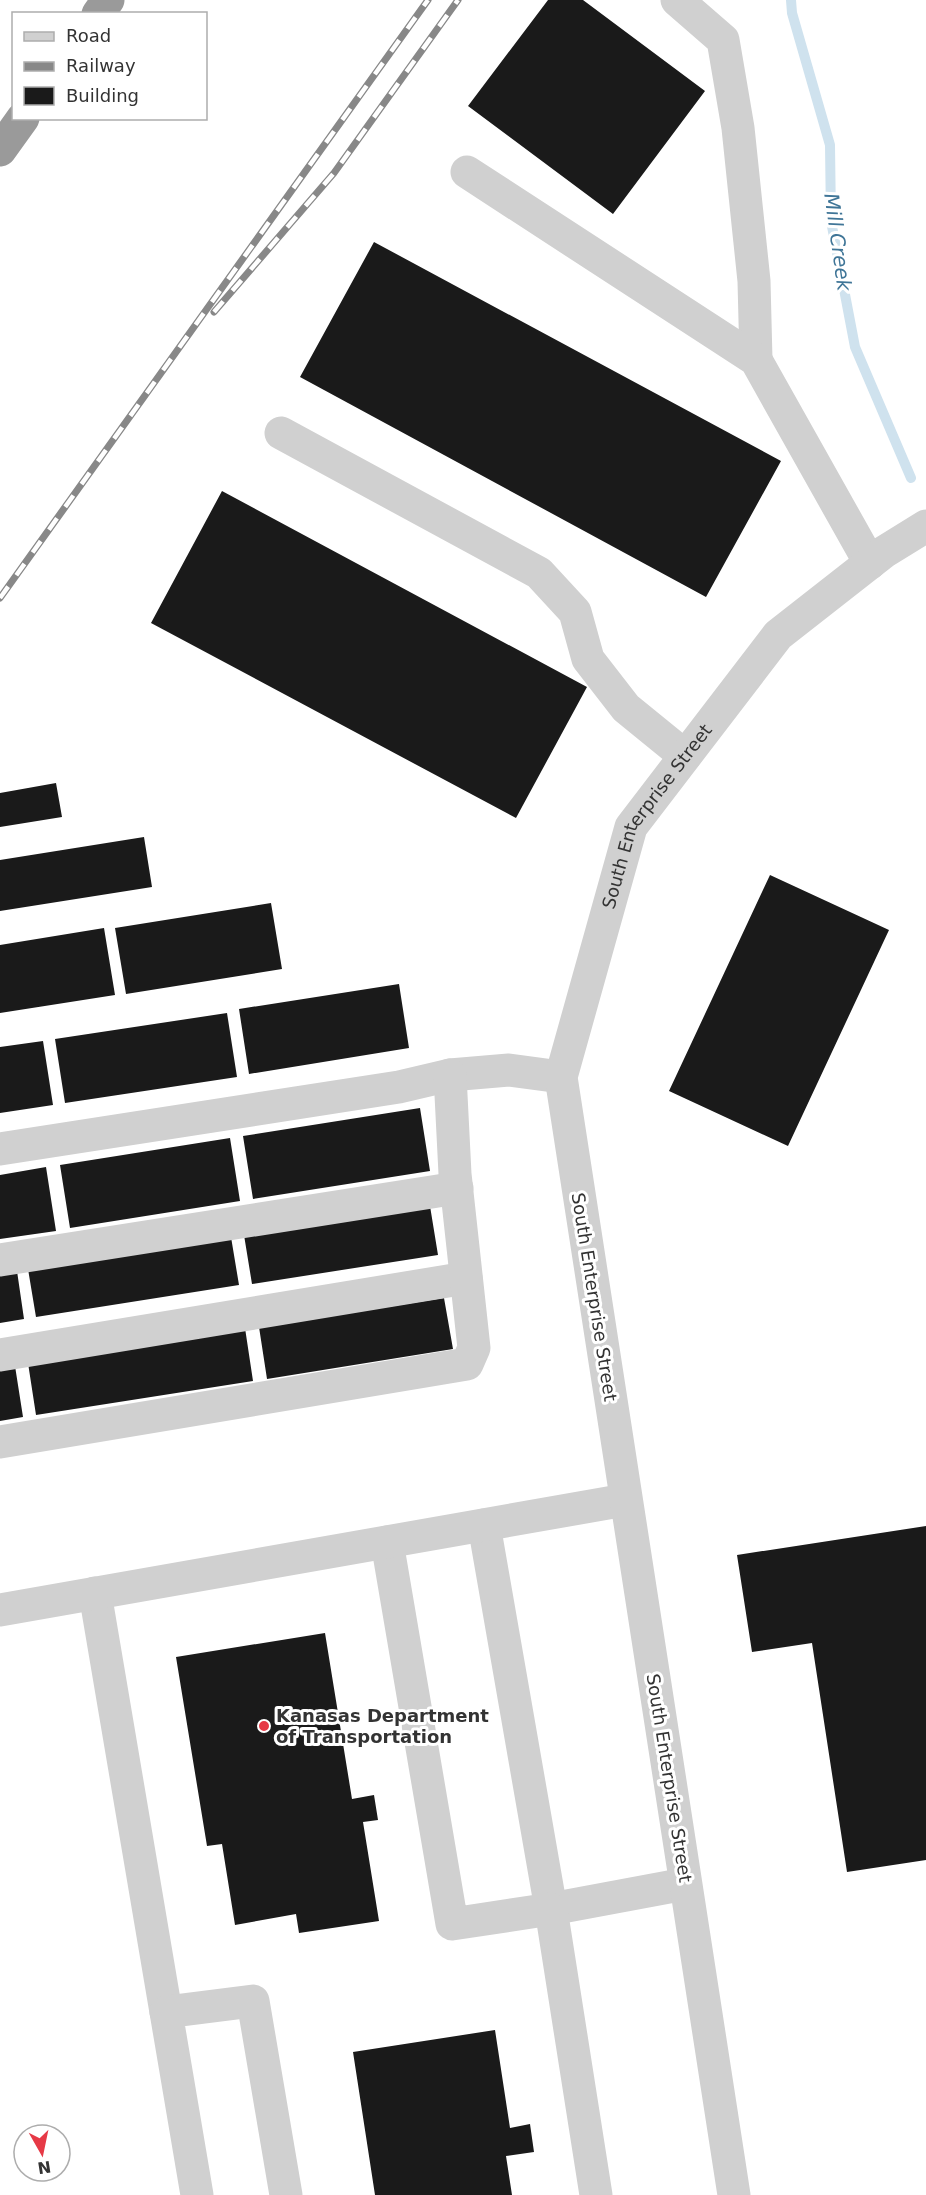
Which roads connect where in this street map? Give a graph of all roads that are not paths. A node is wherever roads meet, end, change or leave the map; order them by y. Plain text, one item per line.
1 (677, 0) edge
2 (22, 120) edge
3 (0, 150) edge
4 (467, 172) dead end
5 (756, 360) junction
6 (281, 434) dead end
7 (926, 526) edge
8 (870, 563) junction
9 (685, 756) junction
10 (450, 1075) junction
11 (561, 1077) junction
12 (0, 1149) edge
13 (457, 1188) junction
14 (0, 1260) edge
15 (466, 1278) junction
16 (0, 1355) edge
17 (0, 1442) edge
18 (625, 1500) junction
19 (484, 1525) junction
20 (387, 1542) junction
21 (95, 1593) junction
22 (0, 1610) edge
23 (685, 1884) junction
24 (551, 1909) junction
25 (166, 2012) junction
26 (197, 2195) edge
27 (286, 2195) edge
28 (596, 2195) edge
29 (734, 2195) edge

1 - 5 street
2 - 3 highway
4 - 5 street
5 - 8 street
6 - 9 street
7 - 8 street, South Enterprise Street
8 - 9 street, South Enterprise Street
9 - 11 street, South Enterprise Street
10 - 11 street
10 - 12 street
10 - 13 street
11 - 18 street, South Enterprise Street
13 - 14 street
13 - 15 street
15 - 16 street
15 - 17 street
18 - 19 street
18 - 23 street, South Enterprise Street
19 - 20 street
19 - 24 street
20 - 21 street
20 - 24 street
21 - 22 street
21 - 25 street
23 - 24 street
23 - 29 street, South Enterprise Street
24 - 28 street
25 - 26 street
25 - 27 street

